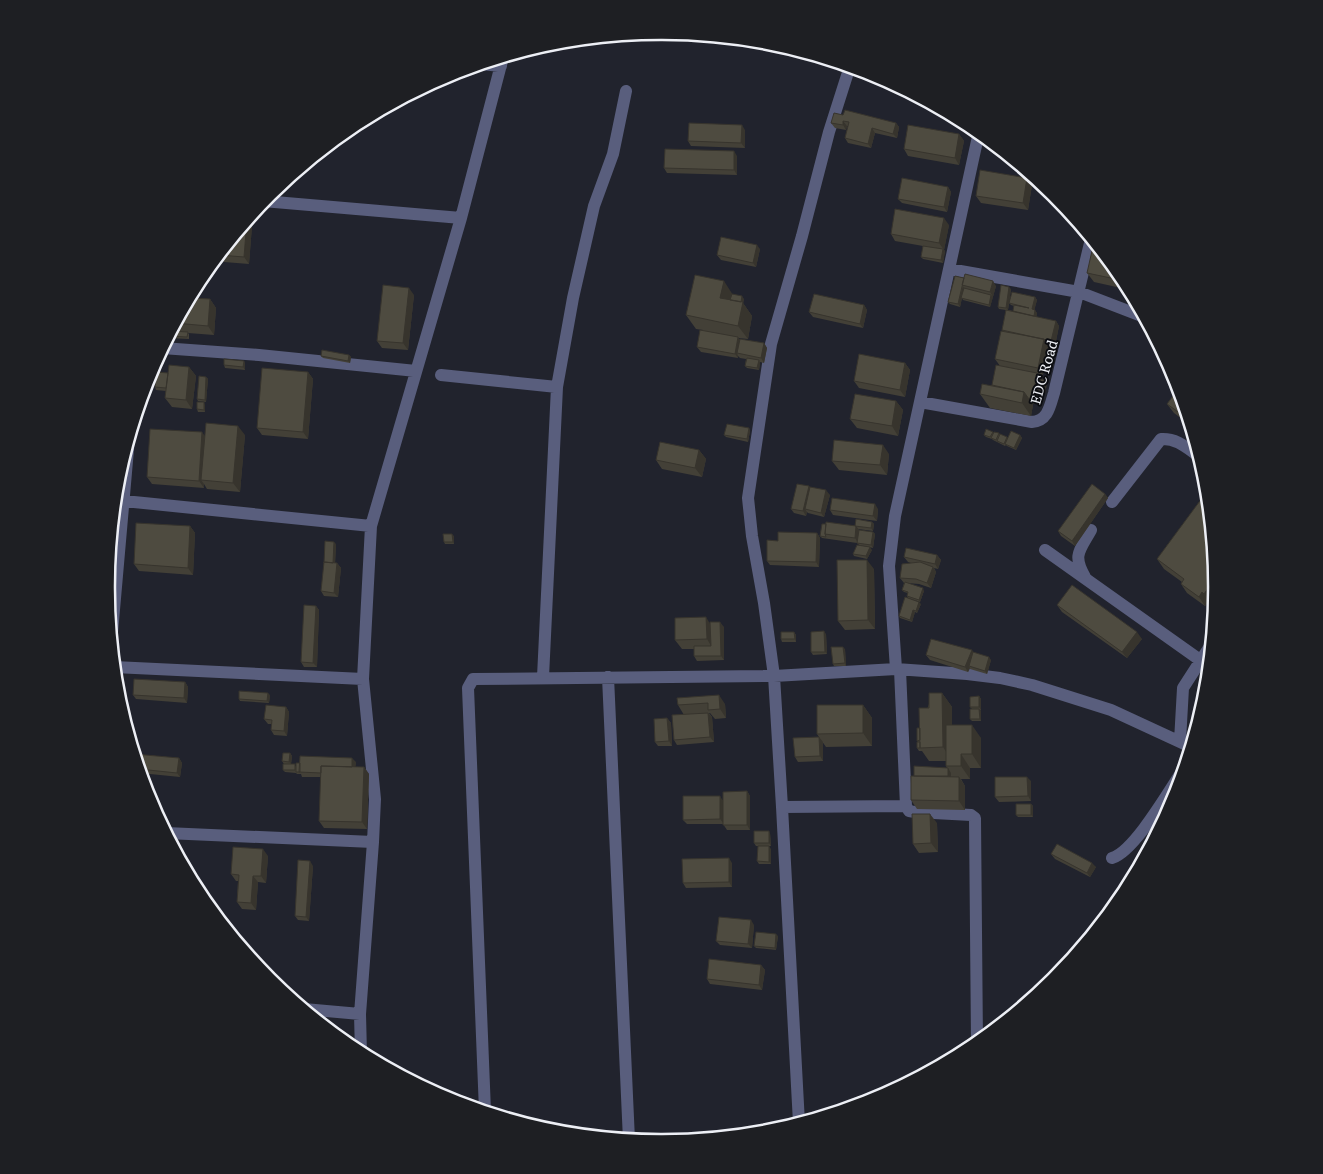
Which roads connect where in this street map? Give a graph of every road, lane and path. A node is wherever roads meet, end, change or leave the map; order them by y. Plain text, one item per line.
1 (501, 64) edge
2 (848, 73) edge
3 (626, 91) dead end
4 (977, 141) edge
5 (273, 202) edge
6 (462, 218) junction
7 (1089, 247) edge
8 (949, 269) junction
9 (1079, 292) junction
10 (1135, 313) edge
11 (169, 349) edge
12 (416, 371) junction
13 (441, 375) dead end
14 (557, 387) junction
15 (920, 402) junction
16 (1191, 450) edge
17 (122, 500) edge
18 (1112, 502) dead end
19 (371, 526) junction
20 (1091, 530) dead end
21 (1044, 550) dead end
22 (1086, 579) junction
23 (1204, 654) edge
24 (1200, 660) junction
25 (121, 667) edge
26 (898, 670) junction
27 (774, 676) junction
28 (543, 677) junction
29 (608, 677) junction
30 (363, 678) junction
31 (1185, 744) edge
32 (1169, 790) edge
33 (906, 806) junction
34 (782, 807) junction
35 (173, 833) edge
36 (373, 842) junction
37 (1112, 858) dead end
38 (316, 1010) edge
39 (360, 1014) junction
40 (977, 1033) edge
41 (361, 1044) edge
42 (485, 1105) edge
43 (800, 1116) edge
44 (629, 1133) edge

1 - 6 street
2 - 27 street
3 - 14 street
4 - 8 street
5 - 6 street
6 - 12 street
7 - 9 street, EDC Road
8 - 9 street
8 - 15 street
9 - 10 street
9 - 15 street, EDC Road
11 - 12 street
12 - 19 street
13 - 14 street
14 - 28 street
15 - 26 street
16 - 18 street
17 - 19 street
19 - 30 street
20 - 22 street
21 - 22 street
22 - 24 street
23 - 24 street
24 - 31 street
25 - 30 street
26 - 27 street
26 - 31 street
26 - 33 street
27 - 29 street
27 - 34 street
28 - 29 street
28 - 42 street
29 - 44 street
30 - 36 street
32 - 37 street
33 - 34 street
33 - 40 street
34 - 43 street
35 - 36 street
36 - 39 street
38 - 39 street
39 - 41 street

